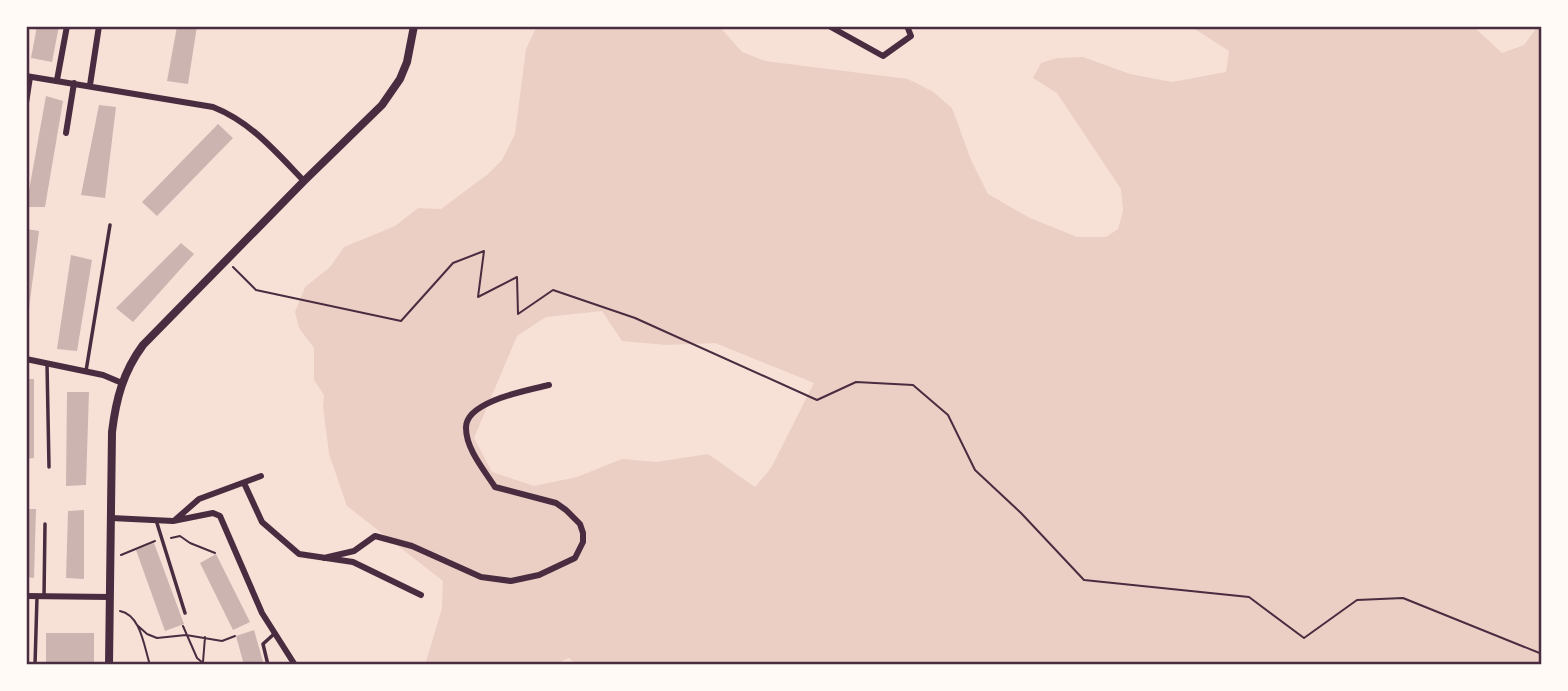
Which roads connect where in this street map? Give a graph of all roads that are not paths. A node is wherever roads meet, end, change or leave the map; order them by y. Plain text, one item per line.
1 (67, 26) edge
2 (99, 26) edge
3 (414, 26) edge
4 (829, 26) edge
5 (907, 26) edge
6 (28, 76) edge
7 (57, 80) junction
8 (74, 83) junction
9 (90, 85) junction
10 (26, 103) edge
11 (66, 133) dead end
12 (304, 181) junction
13 (110, 225) dead end
14 (26, 359) edge
15 (47, 362) junction
16 (86, 371) junction
17 (122, 383) junction
18 (549, 384) dead end
19 (49, 467) dead end
20 (261, 476) dead end
21 (244, 483) junction
22 (111, 518) junction
23 (156, 520) junction
24 (173, 521) junction
25 (45, 524) dead end
26 (324, 558) junction
27 (421, 595) dead end
28 (26, 596) edge
29 (40, 597) junction
30 (110, 597) junction
31 (185, 613) dead end
32 (276, 633) junction
33 (35, 665) edge
34 (109, 665) edge
35 (268, 665) edge
36 (295, 665) edge

1 - 7 street
2 - 9 street
3 - 12 street
4 - 5 street
6 - 7 street
6 - 10 street
7 - 8 street
8 - 9 street
8 - 11 street
9 - 12 street
12 - 17 street
13 - 16 lane
14 - 15 street
15 - 16 street
15 - 19 lane
16 - 17 street
17 - 22 street
18 - 26 street
20 - 21 street
21 - 24 street
21 - 26 street
22 - 23 street
22 - 30 street
23 - 24 street
23 - 31 lane
24 - 32 street
25 - 29 lane
26 - 27 street
28 - 29 street
29 - 30 street
29 - 33 lane
30 - 34 street
32 - 35 lane
32 - 36 street

